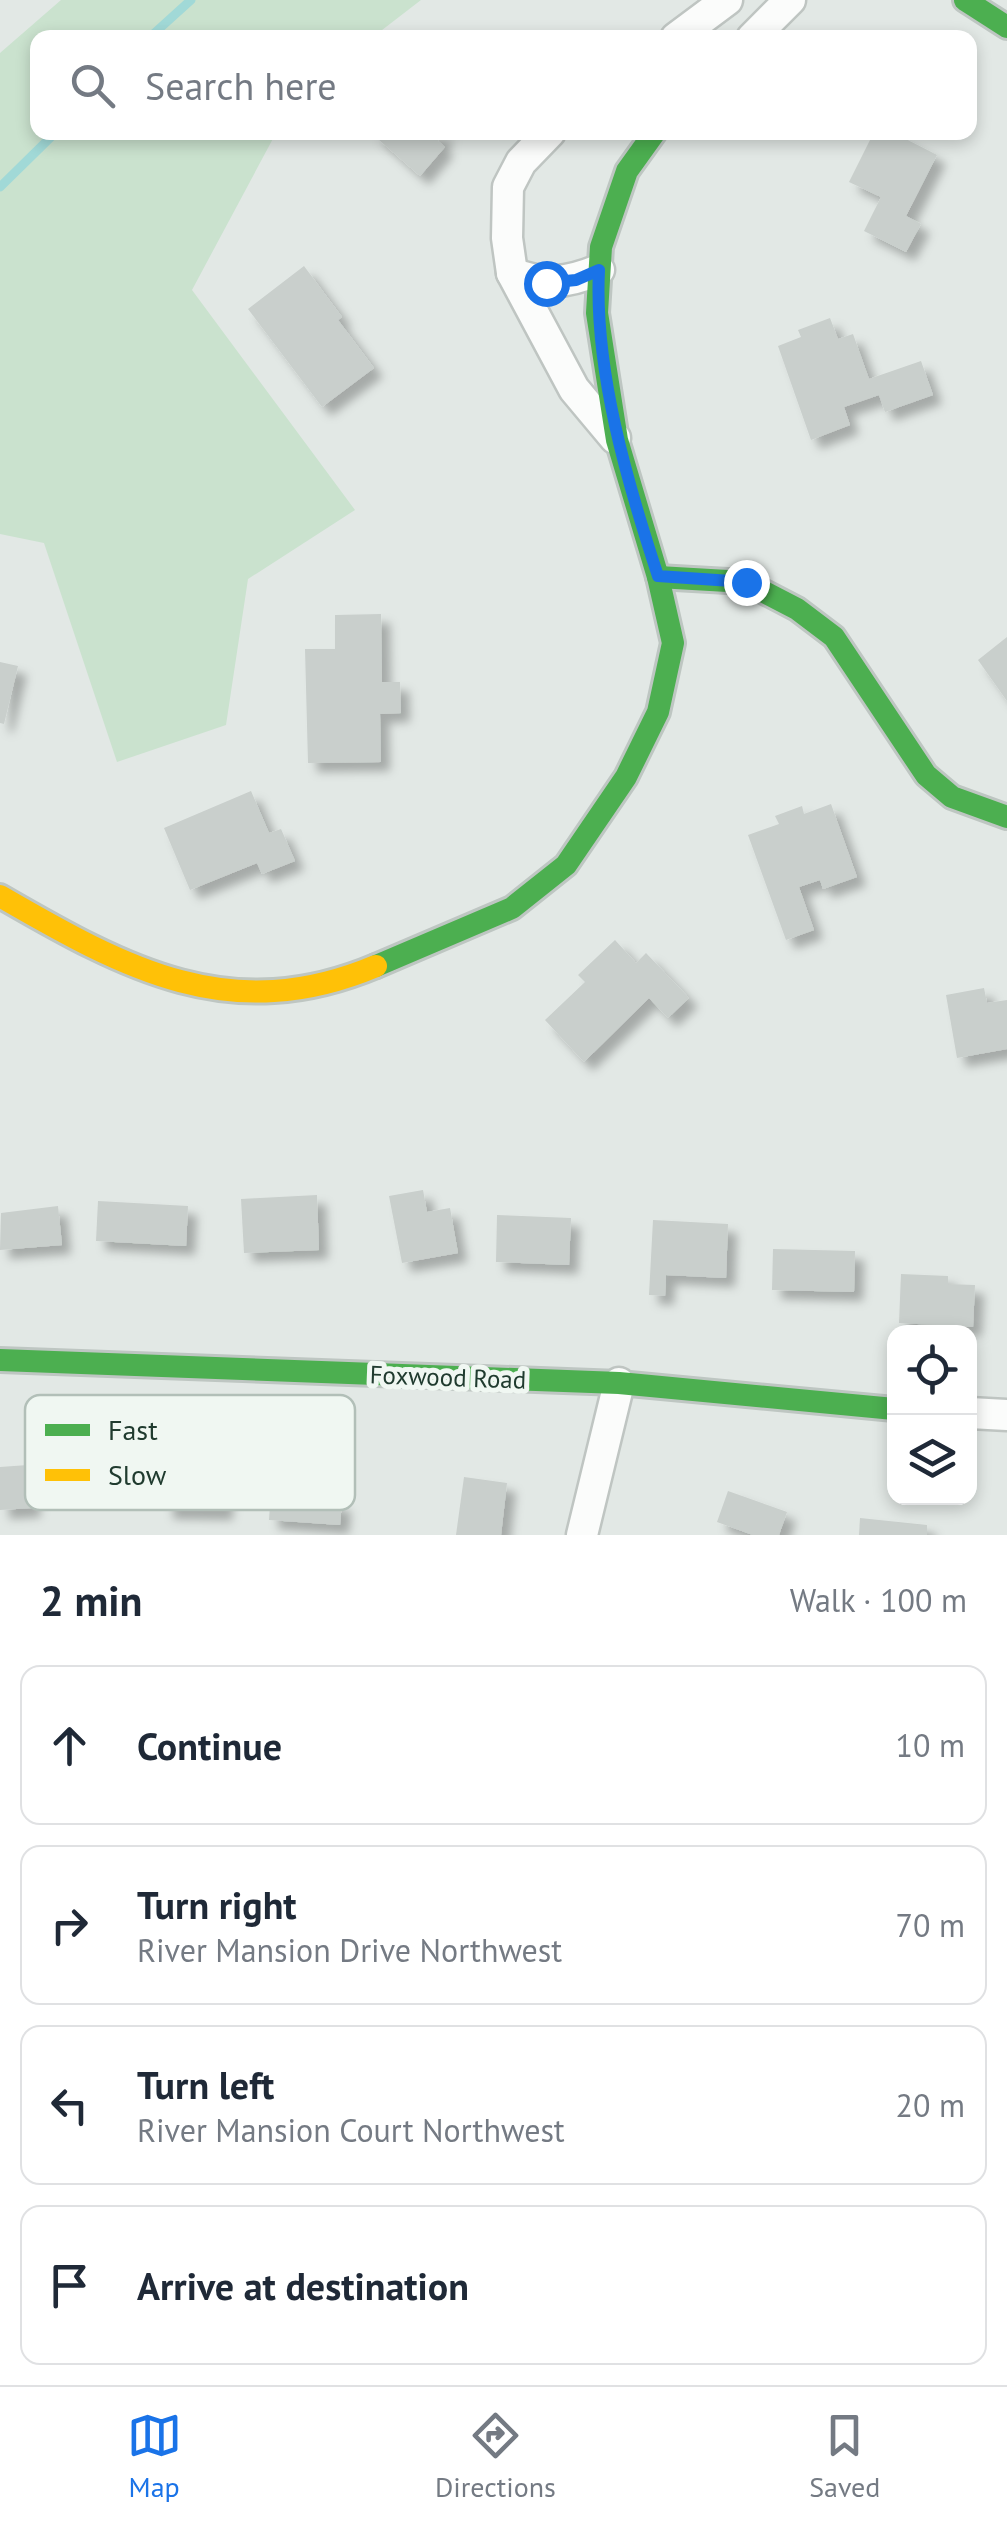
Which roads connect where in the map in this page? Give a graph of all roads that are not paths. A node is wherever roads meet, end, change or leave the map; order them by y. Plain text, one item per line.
1 (727, 0) edge
2 (790, 0) edge
3 (965, 0) edge
4 (1007, 27) edge
5 (687, 30) edge
6 (760, 30) edge
7 (542, 140) edge
8 (649, 140) edge
9 (599, 270) junction
10 (512, 274) junction
11 (617, 440) junction
12 (658, 576) junction
13 (1007, 816) edge
14 (0, 896) edge
15 (0, 1360) edge
16 (619, 1384) junction
17 (887, 1408) edge
18 (977, 1414) edge
19 (1007, 1416) edge
20 (582, 1535) edge

1 - 5 street
2 - 6 street
3 - 4 street
7 - 10 street
8 - 9 street
9 - 10 street
9 - 11 street
10 - 11 street
11 - 12 street
12 - 13 street
12 - 14 street
15 - 16 street, Foxwood Road
16 - 17 street, Foxwood Road
16 - 20 street
18 - 19 street

